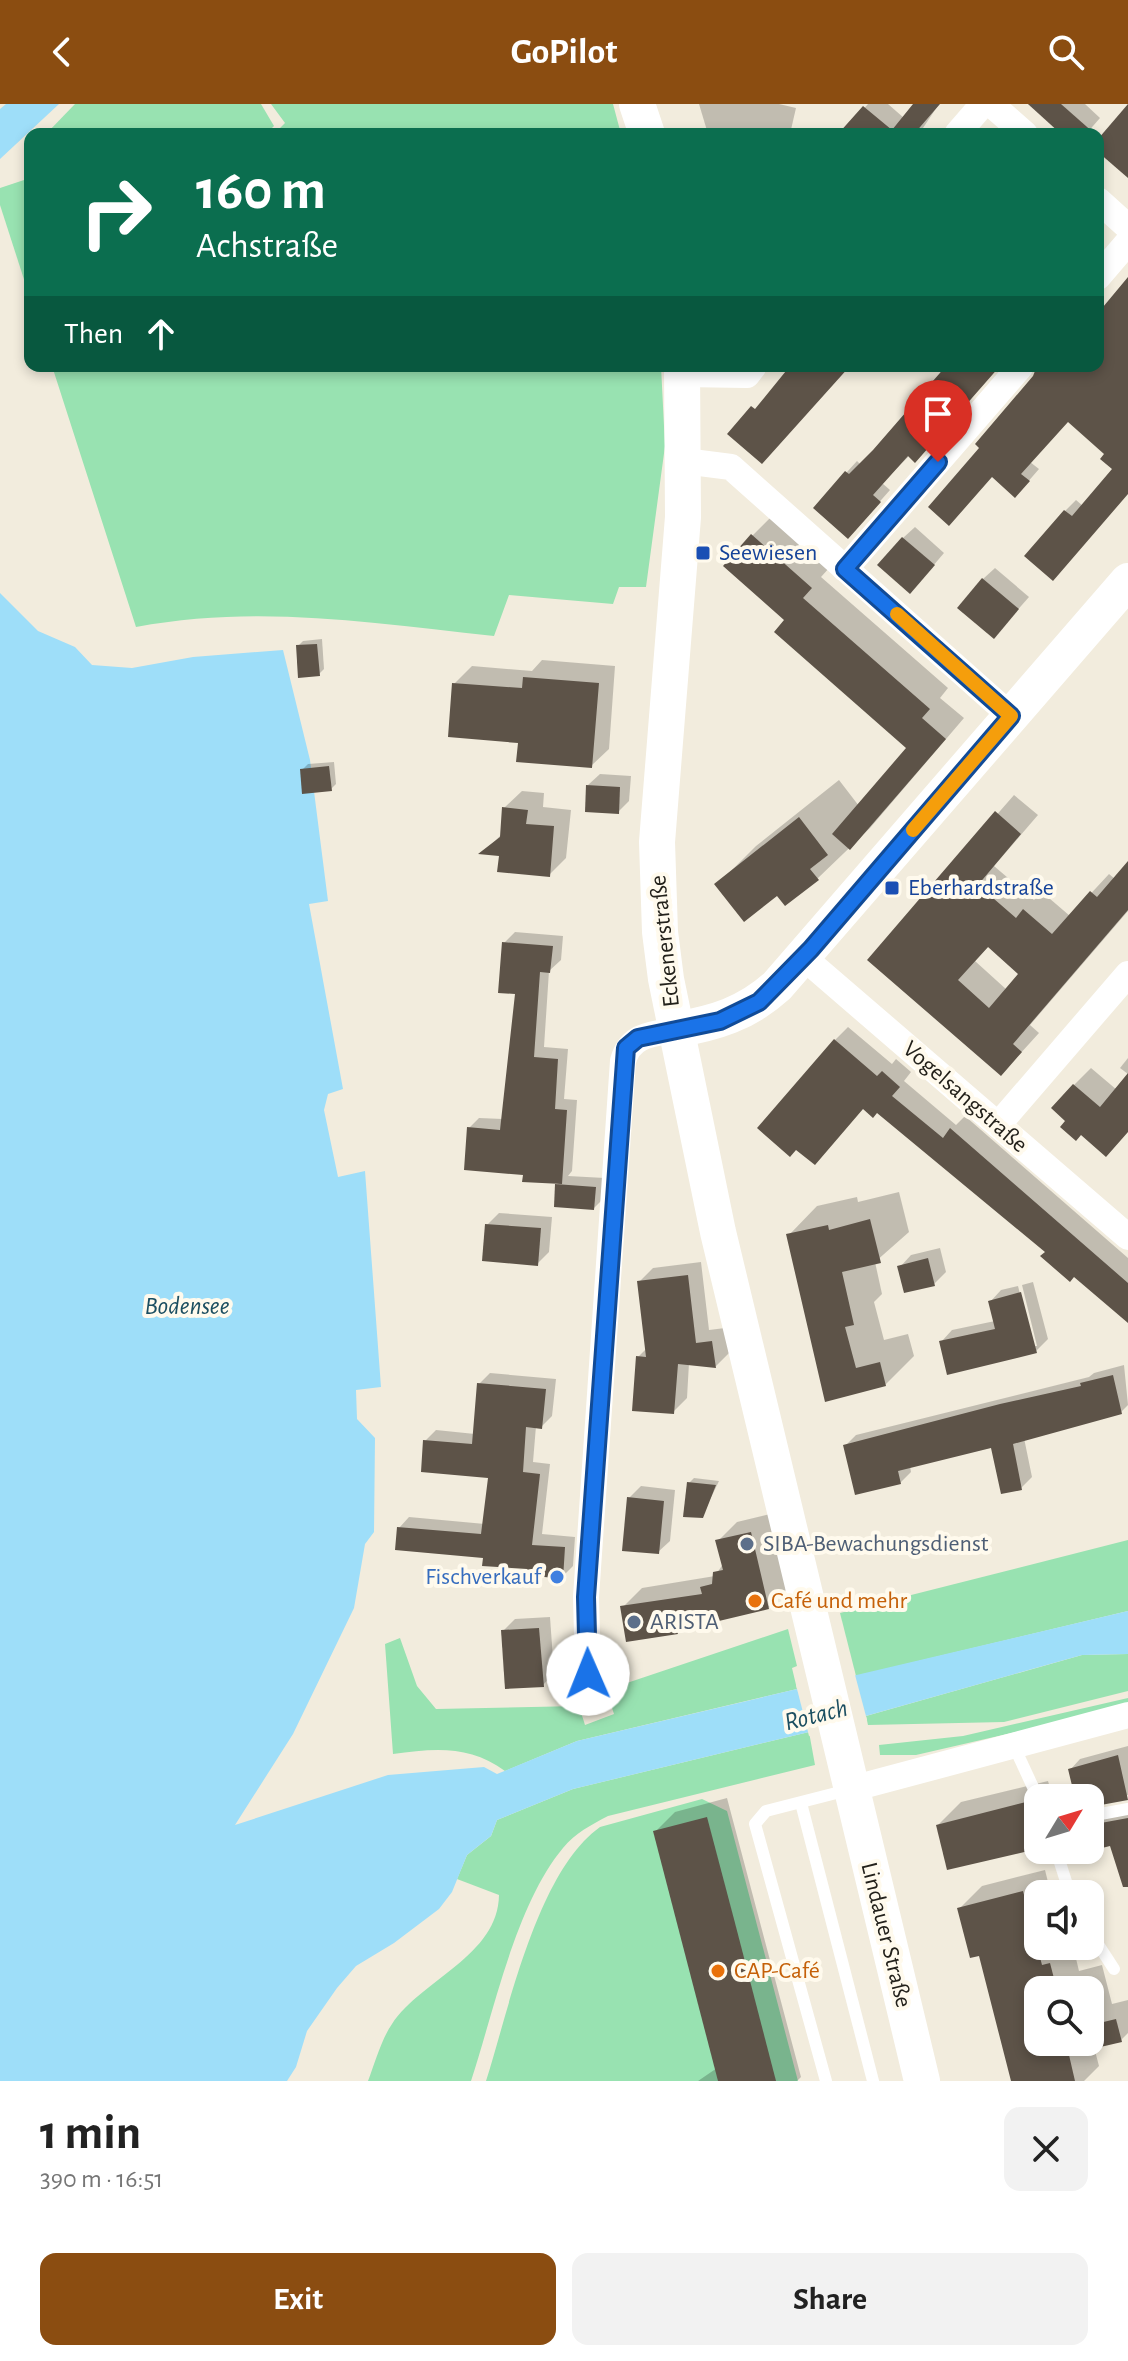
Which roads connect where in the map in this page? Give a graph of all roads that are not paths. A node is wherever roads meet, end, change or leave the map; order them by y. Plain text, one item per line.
1 (637, 104) edge
2 (983, 104) edge
3 (991, 104) edge
4 (645, 128) edge
5 (962, 128) edge
6 (1018, 128) edge
7 (1104, 205) edge
8 (1128, 227) edge
9 (1128, 242) edge
10 (1104, 270) edge
11 (682, 372) edge
12 (708, 372) edge
13 (749, 372) edge
14 (1016, 372) edge
15 (684, 461) junction
16 (845, 569) junction
17 (1128, 581) edge
18 (1011, 716) junction
19 (803, 957) junction
20 (1128, 974) edge
21 (675, 1030) junction
22 (998, 1125) junction
23 (1128, 1237) edge
24 (820, 1652) joint
25 (588, 1674) dead end
26 (1128, 1715) edge
27 (1013, 1744) junction
28 (847, 1774) junction
29 (1032, 1784) edge
30 (801, 1803) junction
31 (1128, 1809) edge
32 (1104, 1813) edge
33 (1104, 1954) edge
34 (1114, 1969) dead end
35 (826, 2081) edge
36 (873, 2081) edge
37 (922, 2081) edge

1 - 4 main road
2 - 5 street
3 - 6 street
7 - 8 street
9 - 10 street
11 - 15 main road, Eckenerstraße
12 - 13 street
14 - 16 street
15 - 16 street
15 - 21 main road, Eckenerstraße
16 - 18 street
17 - 18 main road
18 - 19 main road
19 - 21 main road
19 - 22 street, Vogelsangstraße
20 - 22 street
21 - 24 main road, Eckenerstraße
21 - 25 street
22 - 23 street, Vogelsangstraße
24 - 28 main road, Lindauer Straße
26 - 27 street
27 - 28 street
27 - 29 lane
28 - 30 lane
28 - 37 main road, Lindauer Straße
30 - 35 lane
30 - 36 lane
31 - 32 lane
33 - 34 lane

